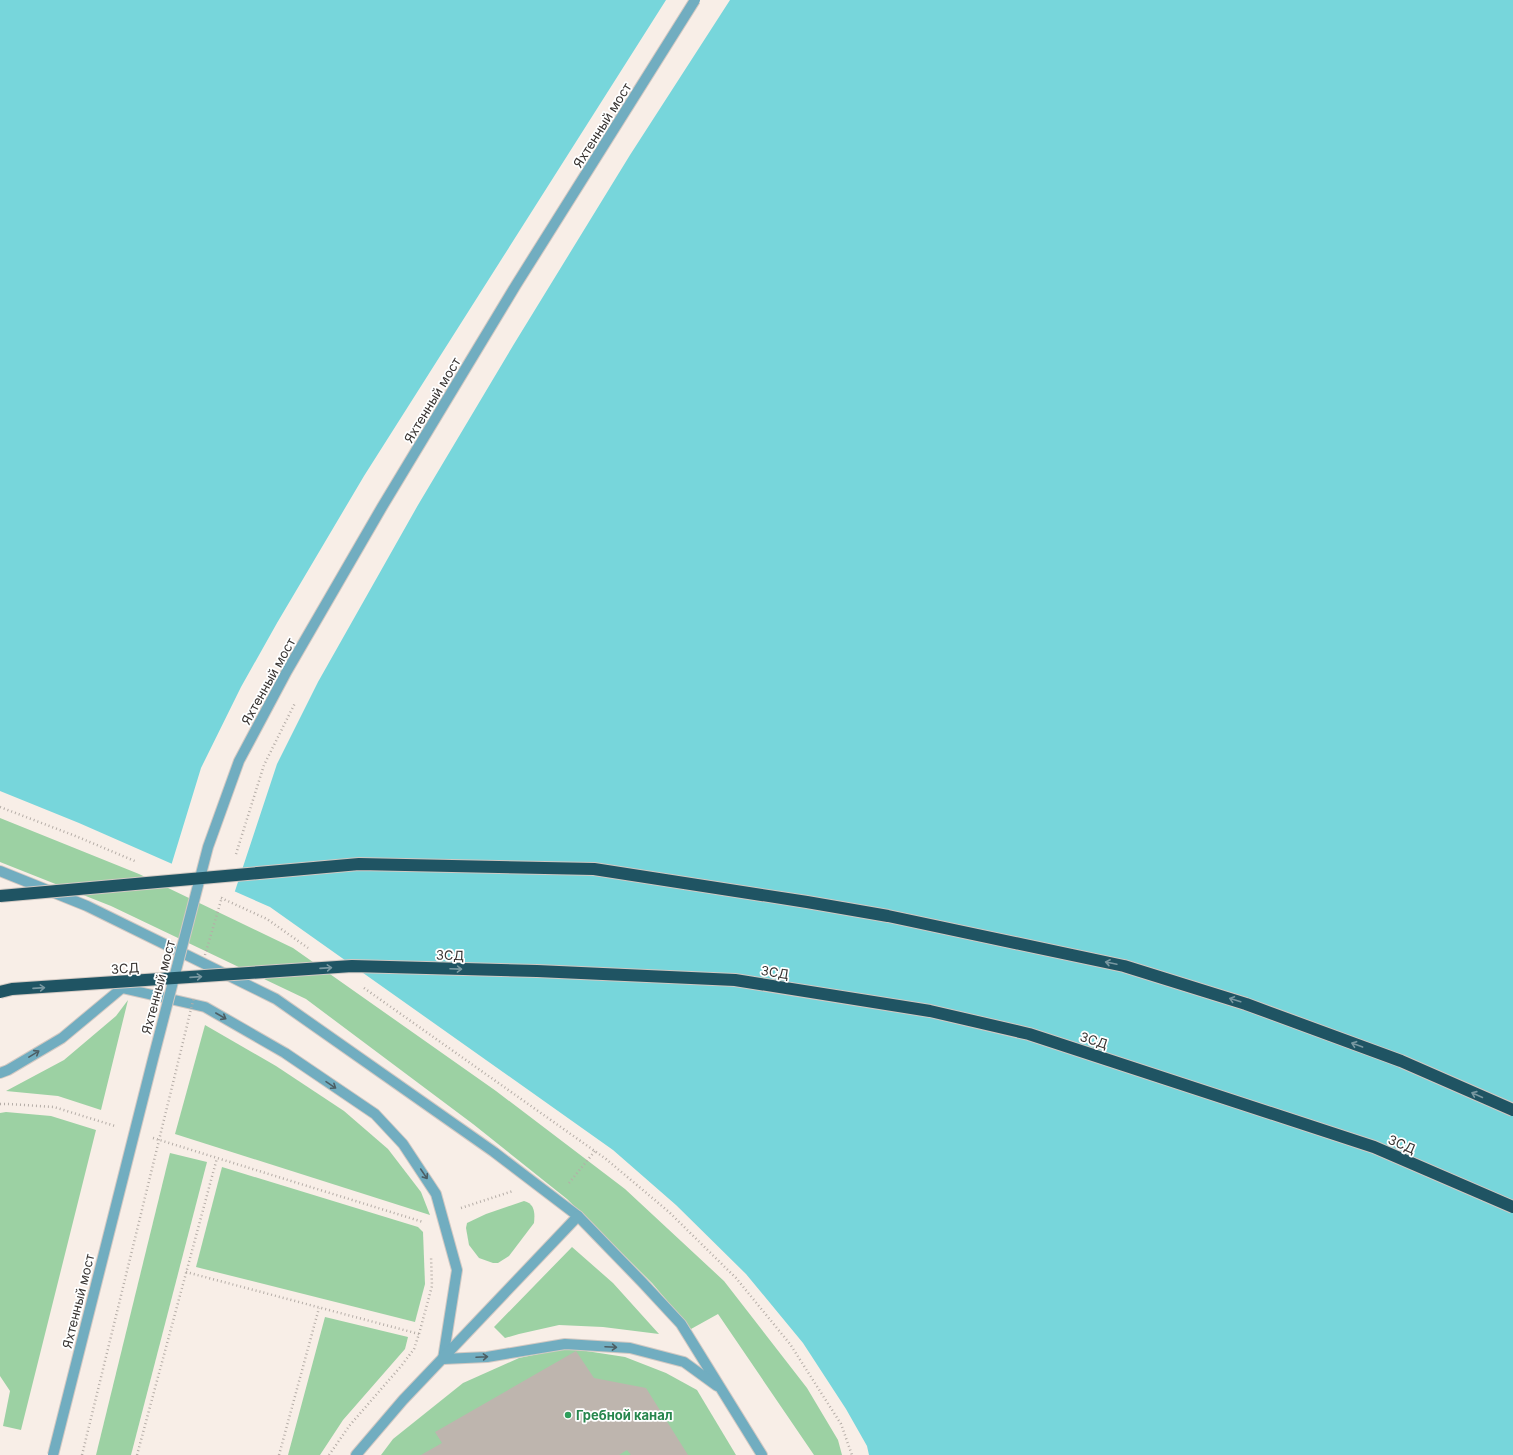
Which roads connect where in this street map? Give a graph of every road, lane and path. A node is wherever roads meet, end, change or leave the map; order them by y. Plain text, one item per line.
1 (695, 0) edge
2 (296, 701) dead end
3 (0, 807) edge
4 (234, 861) dead end
5 (142, 864) dead end
6 (0, 871) edge
7 (224, 890) dead end
8 (0, 896) edge
9 (219, 897) dead end
10 (312, 951) dead end
11 (204, 957) dead end
12 (364, 987) dead end
13 (0, 992) edge
14 (195, 996) dead end
15 (0, 1073) edge
16 (0, 1104) edge
17 (1513, 1110) edge
18 (120, 1128) dead end
19 (150, 1137) dead end
20 (217, 1158) junction
21 (1513, 1207) edge
22 (578, 1216) junction
23 (426, 1223) dead end
24 (430, 1250) dead end
25 (186, 1272) junction
26 (319, 1308) junction
27 (419, 1334) junction
28 (443, 1359) junction
29 (721, 1388) junction
30 (53, 1455) edge
31 (82, 1455) edge
32 (137, 1455) edge
33 (279, 1455) edge
34 (329, 1455) edge
35 (356, 1455) edge
36 (762, 1455) edge
37 (852, 1455) edge

1 - 30 street, Яхтенный мост, bridge
2 - 4 path, bridge
3 - 5 path
6 - 22 street
7 - 11 path, bridge
17 -> 8 highway, bridge
9 - 10 path
12 - 37 path
13 -> 21 highway, ЗСД, bridge
14 - 31 path, bridge
15 -> 28 street
16 - 18 path
19 - 20 path
20 - 23 path
20 - 25 path
22 - 28 street
22 - 29 street
24 - 27 path
25 - 26 path
25 - 32 path
26 - 27 path
26 - 33 path
27 - 34 path
28 -> 29 street
28 - 35 street
29 - 36 street

